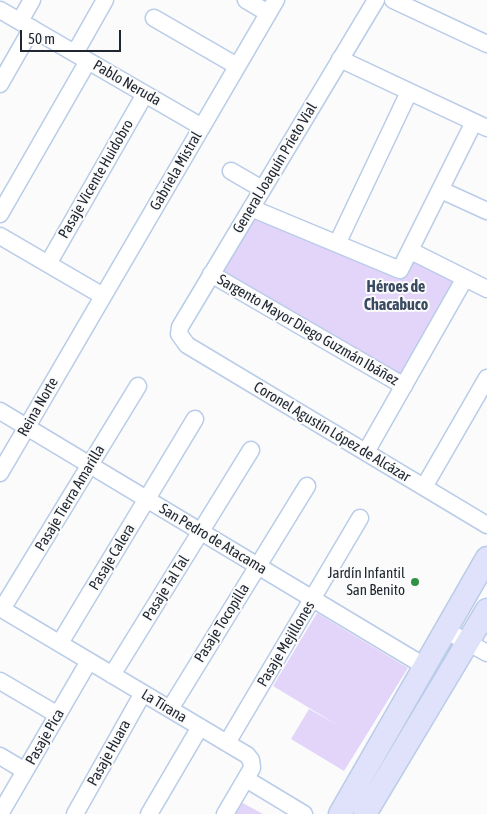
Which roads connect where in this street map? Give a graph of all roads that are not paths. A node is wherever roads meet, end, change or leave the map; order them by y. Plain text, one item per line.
1 (32, 0) edge
2 (105, 0) edge
3 (246, 0) edge
4 (376, 0) edge
5 (394, 0) edge
6 (272, 6) edge
7 (0, 10) edge
8 (154, 18) dead end
9 (26, 25) junction
10 (487, 44) edge
11 (81, 57) junction
12 (340, 59) junction
13 (237, 66) junction
14 (0, 84) edge
15 (409, 92) junction
16 (145, 94) junction
17 (480, 125) edge
18 (202, 127) junction
19 (231, 171) dead end
20 (262, 189) junction
21 (440, 190) junction
22 (251, 208) junction
23 (487, 211) edge
24 (0, 214) edge
25 (0, 236) edge
26 (337, 244) junction
27 (411, 251) junction
28 (48, 264) junction
29 (211, 274) junction
30 (465, 278) junction
31 (487, 289) edge
32 (102, 296) junction
33 (180, 337) joint
34 (76, 342) joint
35 (487, 378) edge
36 (138, 386) dead end
37 (404, 386) junction
38 (0, 410) edge
39 (195, 419) dead end
40 (26, 426) junction
41 (251, 450) dead end
42 (366, 452) junction
43 (90, 465) junction
44 (0, 473) edge
45 (307, 486) dead end
46 (424, 487) junction
47 (147, 499) junction
48 (360, 518) dead end
49 (487, 525) edge
50 (201, 531) junction
51 (487, 558) edge
52 (258, 566) junction
53 (313, 598) junction
54 (1, 608) edge
55 (487, 610) edge
56 (448, 631) junction
57 (60, 643) junction
58 (477, 648) edge
59 (89, 661) junction
60 (426, 667) junction
61 (112, 675) junction
62 (0, 681) edge
63 (143, 693) junction
64 (170, 709) junction
65 (58, 715) junction
66 (200, 727) junction
67 (227, 743) junction
68 (0, 756) edge
69 (25, 771) junction
70 (246, 779) junction
71 (0, 814) edge
72 (75, 814) edge
73 (149, 814) edge
74 (225, 814) edge
75 (304, 814) edge
76 (340, 814) edge
77 (365, 814) edge

1 - 9 street
2 - 11 street
3 - 6 street
4 - 12 street, General Joaquín Prieto Vial
5 - 10 street
6 - 13 street, Gabriela Mistral
7 - 9 street, Pablo Neruda
8 - 13 street
9 - 11 street, Pablo Neruda
9 - 14 street
11 - 16 street, Pablo Neruda
11 - 24 street
12 - 15 street
12 - 20 street, General Joaquín Prieto Vial
13 - 18 street, Gabriela Mistral
15 - 17 street
15 - 26 street
16 - 18 street, Pablo Neruda
16 - 28 street, Pasaje Vicente Huidobro
17 - 21 street
18 - 32 street, Gabriela Mistral
19 - 20 street
20 - 22 street, General Joaquín Prieto Vial
21 - 23 street
21 - 27 street
22 - 26 street
22 - 29 street, General Joaquín Prieto Vial
25 - 28 street
26 - 27 street
27 - 30 street
28 - 32 street
29 - 33 street, General Joaquín Prieto Vial
29 - 37 street, Sargento Mayor Diego Guzmán Ibáñez
30 - 31 street
30 - 37 street
32 - 34 street, Gabriela Mistral
33 - 42 street, Coronel Agustín López de Alcázar
34 - 40 street, Reina Norte
35 - 46 street
36 - 43 street, Pasaje Tierra Amarilla
37 - 42 street
38 - 40 street, San Pedro de Atacama
39 - 47 street, Pasaje Calera
40 - 43 street, San Pedro de Atacama
40 - 44 street, Reina Norte
41 - 50 street, Pasaje Tal Tal
42 - 46 street, Coronel Agustín López de Alcázar
43 - 47 street, San Pedro de Atacama
43 - 54 street, Pasaje Tierra Amarilla
45 - 52 street, Pasaje Tocopilla
46 - 49 street, Coronel Agustín López de Alcázar
47 - 50 street, San Pedro de Atacama
47 - 57 street, Pasaje Calera
48 - 53 street, Pasaje Mejillones
50 - 52 street, San Pedro de Atacama
50 - 61 street, Pasaje Tal Tal
51 - 56 street
52 - 53 street, San Pedro de Atacama
52 - 64 street, Pasaje Tocopilla
53 - 60 street, San Pedro de Atacama
53 - 67 street, Pasaje Mejillones
54 - 57 street, La Tirana
55 - 58 street
56 - 58 street
56 - 60 street
57 - 59 street, La Tirana
58 - 77 street
59 - 61 street, La Tirana
59 - 65 street, Pasaje Pica
60 - 76 street
61 - 63 street, La Tirana
62 - 65 street
63 - 64 street, La Tirana
63 - 72 street, Pasaje Huara
64 - 66 street, La Tirana
65 - 69 street, Pasaje Pica
66 - 67 street, La Tirana
66 - 73 street
67 - 70 street, La Tirana
68 - 69 street
69 - 71 street, Pasaje Pica
70 - 74 street
70 - 75 street

